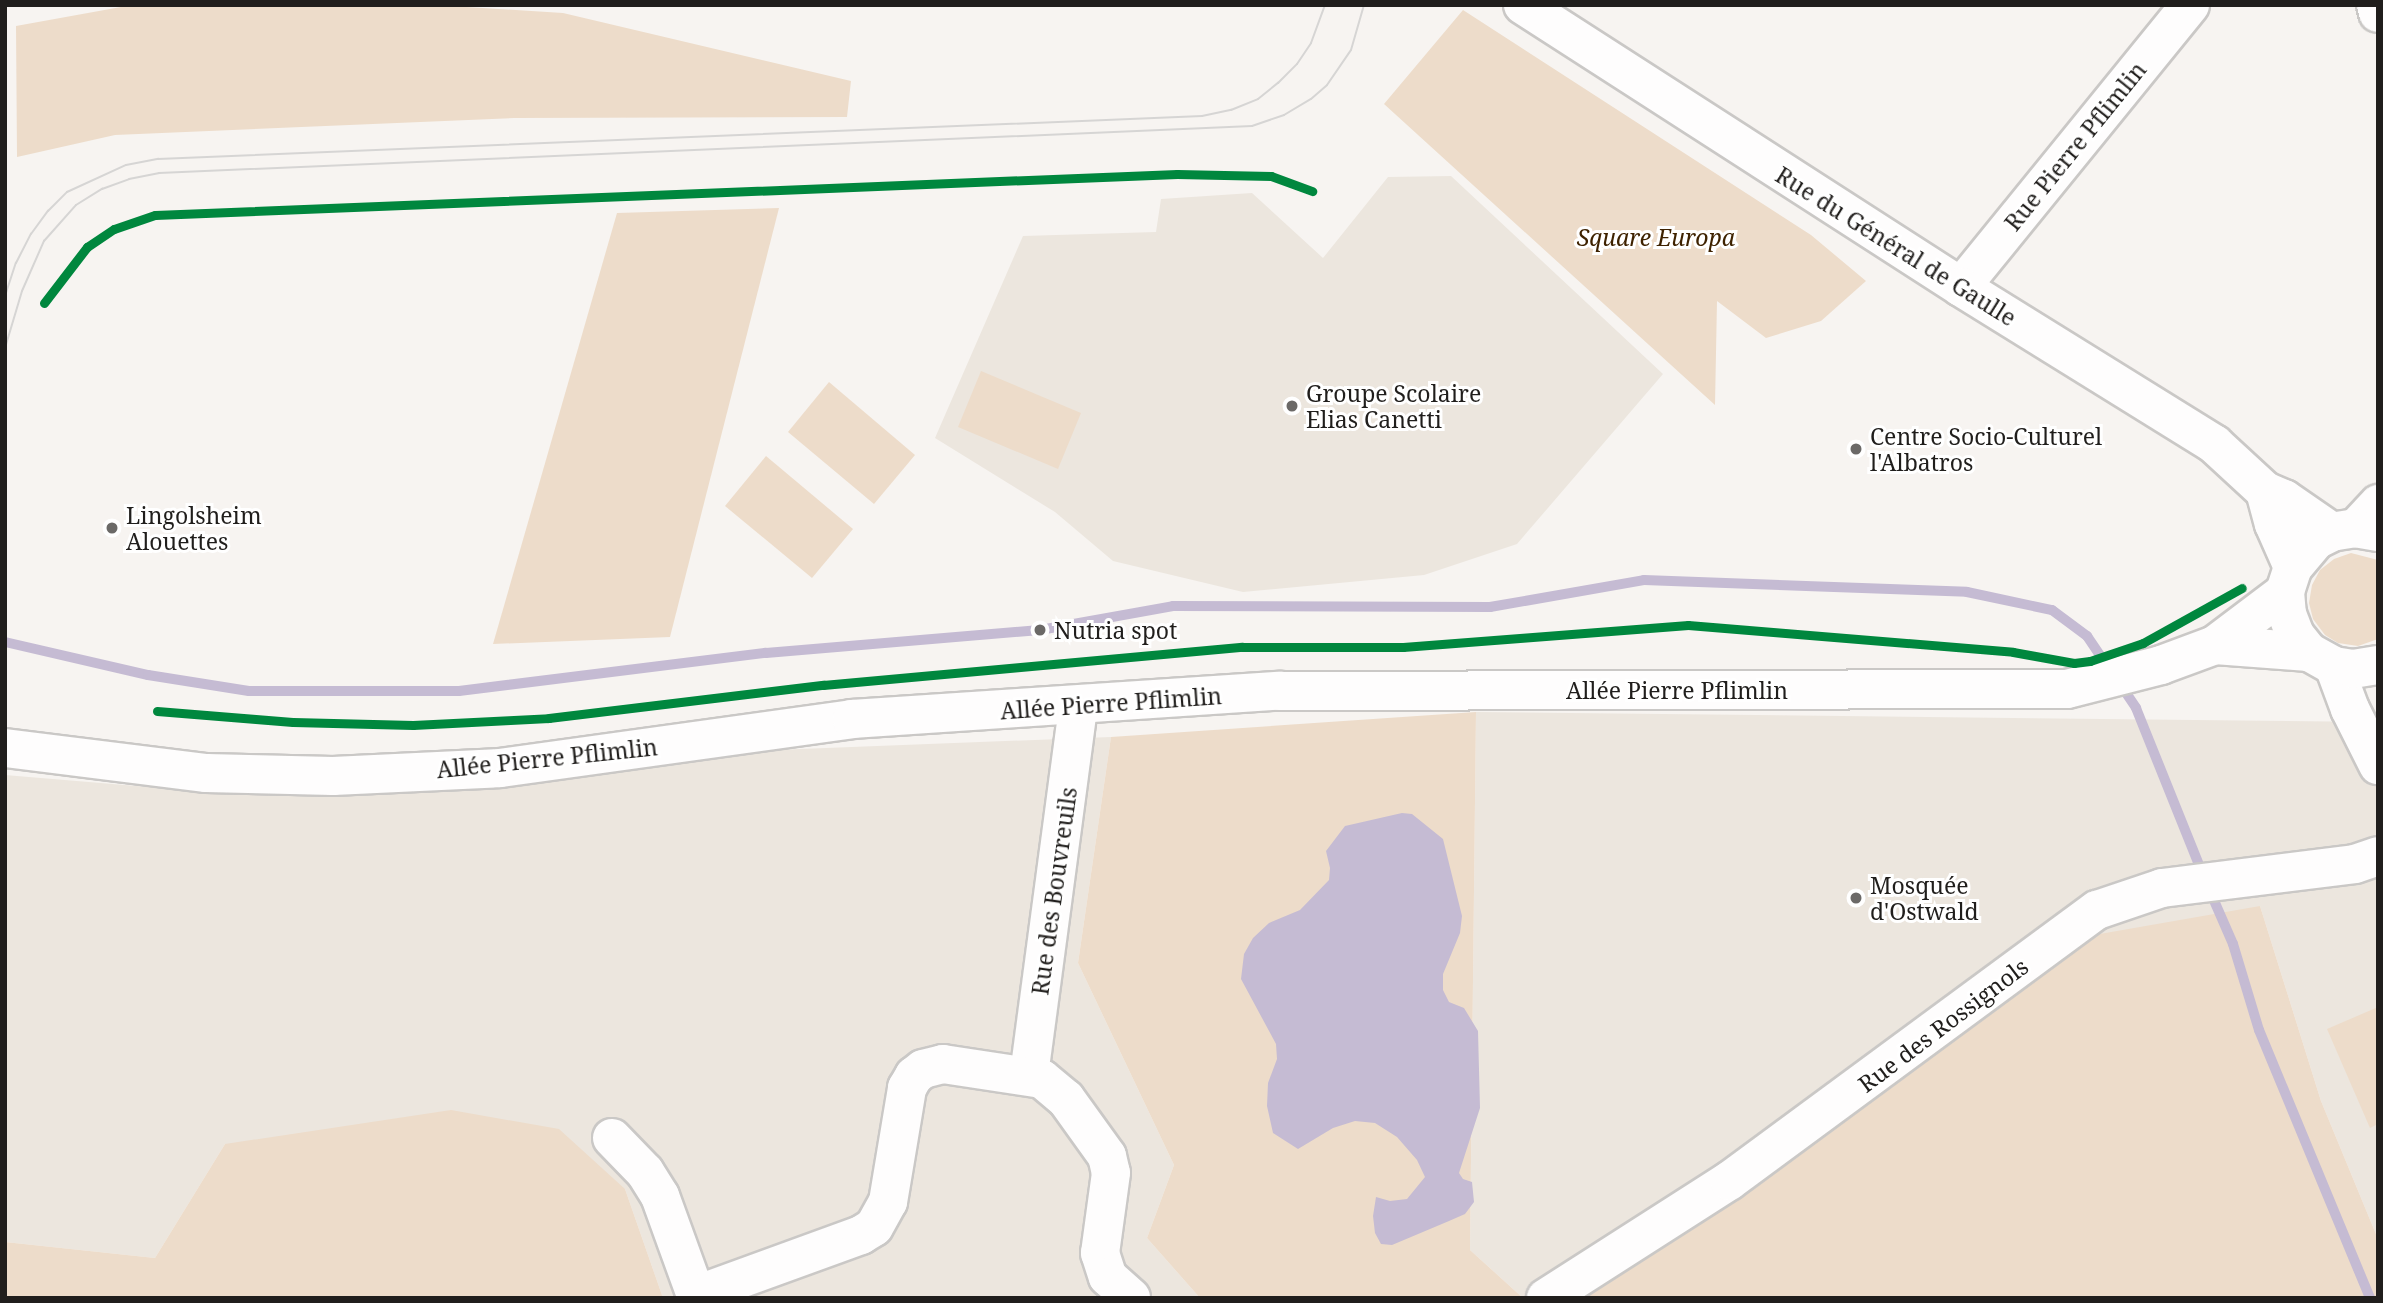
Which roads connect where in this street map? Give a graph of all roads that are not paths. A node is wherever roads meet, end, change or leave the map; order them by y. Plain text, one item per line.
1 (1523, 5) edge
2 (2190, 5) edge
3 (2376, 5) edge
4 (2378, 13) edge
5 (1961, 287) junction
6 (2265, 491) junction
7 (2361, 524) edge
8 (2289, 579) junction
9 (2215, 645) junction
10 (2322, 659) junction
11 (2378, 665) edge
12 (1078, 706) junction
13 (5, 748) edge
14 (2378, 765) edge
15 (2378, 856) edge
16 (1029, 1075) junction
17 (612, 1138) dead end
18 (697, 1297) edge
19 (1131, 1298) edge
20 (1546, 1298) edge

1 - 5 street, Rue du Général de Gaulle
2 - 5 street, Rue Pierre Pflimlin
3 - 4 street
5 - 6 street, Rue du Général de Gaulle
6 - 7 street, Rue du Général de Gaulle
6 - 8 street
7 - 8 street, Allée Pierre Pflimlin
8 - 9 street, Allée Pierre Pflimlin
8 - 10 street
9 - 10 street, Allée Pierre Pflimlin
9 - 12 street, Allée Pierre Pflimlin
10 - 11 street, Allée Pierre Pflimlin
10 - 14 street
12 - 13 street, Allée Pierre Pflimlin
12 - 16 street, Rue des Bouvreuils
15 - 20 street, Rue des Rossignols
16 - 18 street
16 - 19 street
17 - 18 street

